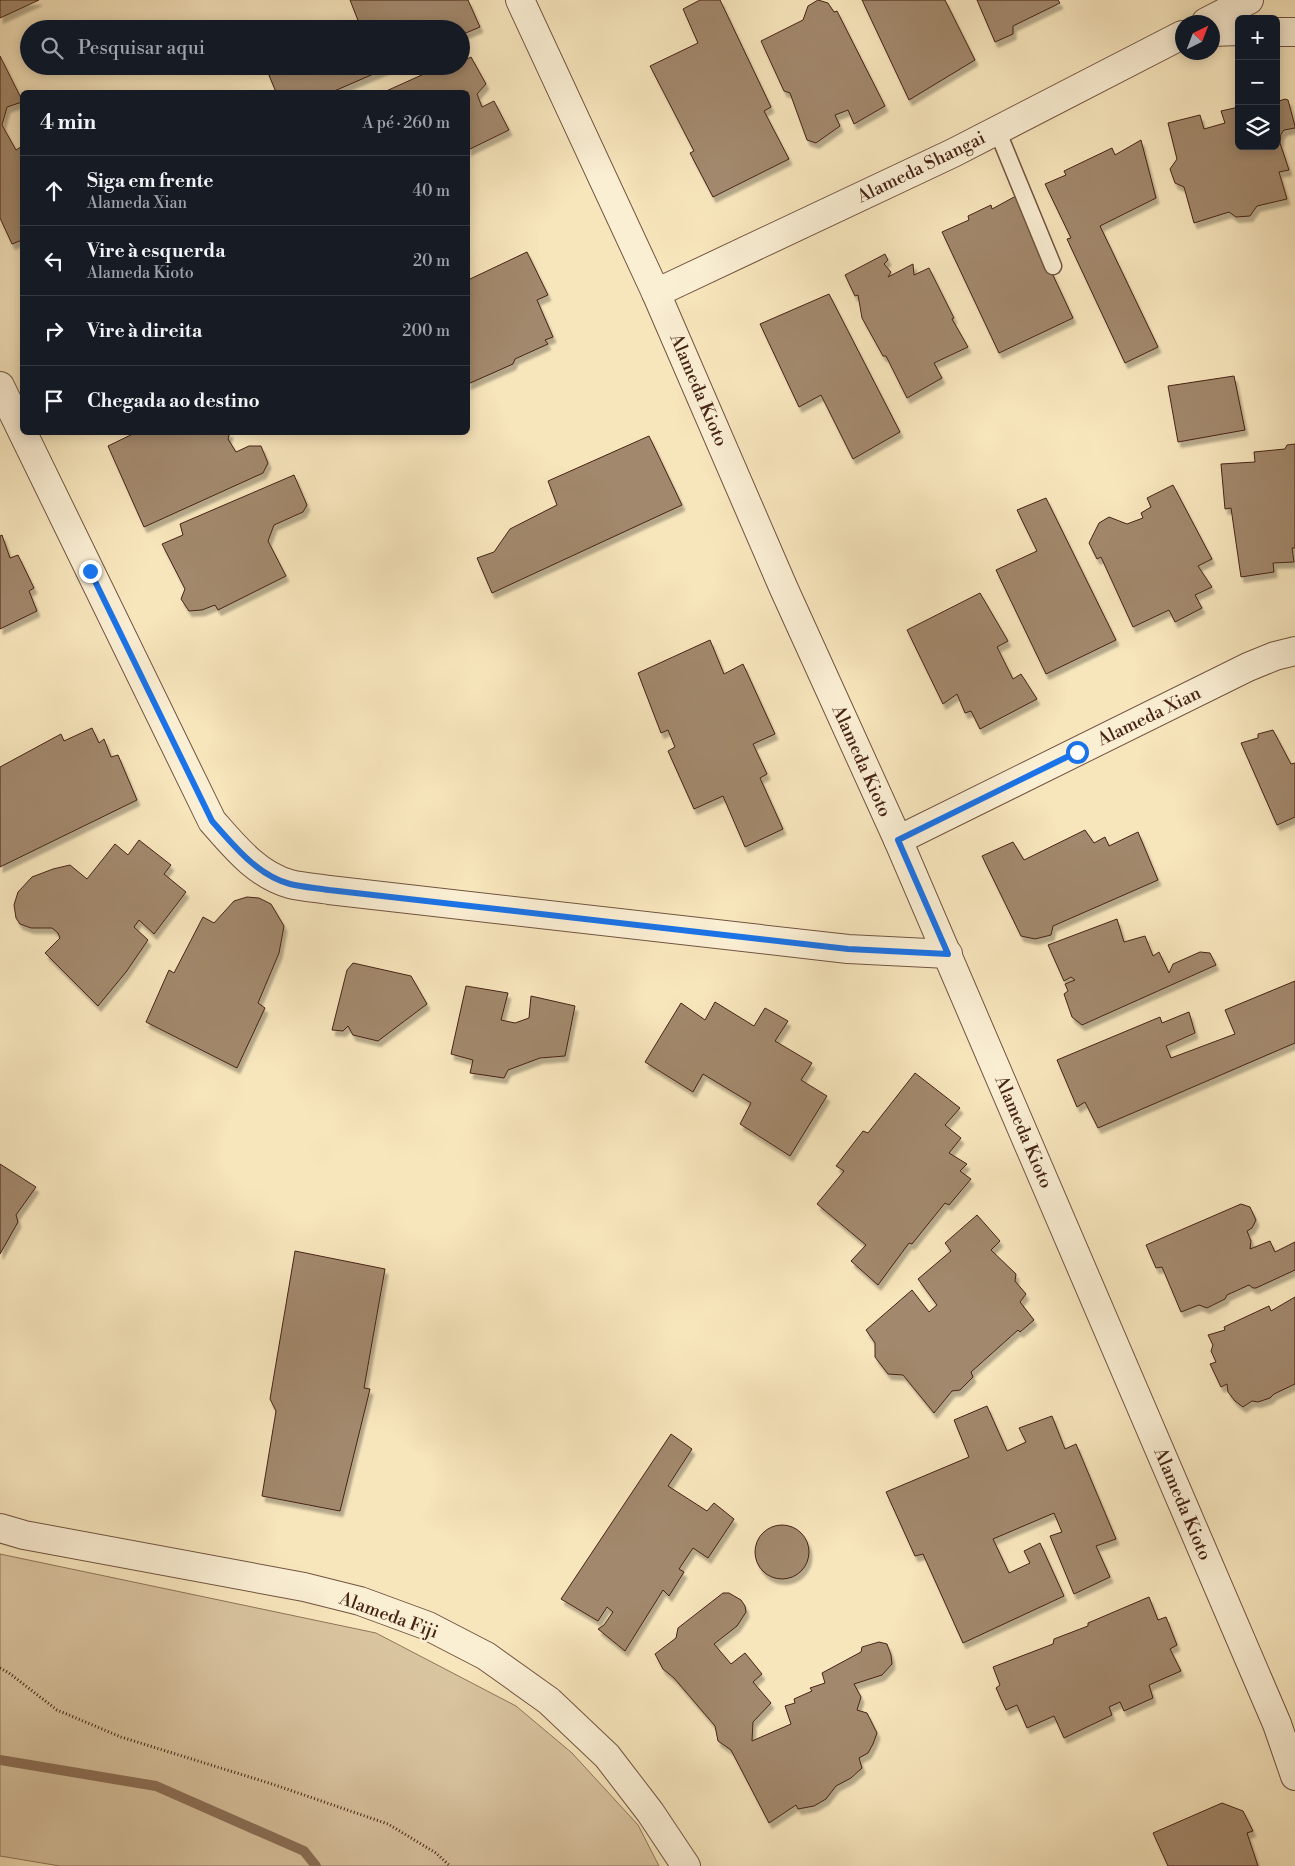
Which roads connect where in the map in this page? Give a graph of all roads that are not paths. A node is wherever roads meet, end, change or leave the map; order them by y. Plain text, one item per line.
1 (520, 0) edge
2 (1249, 0) edge
3 (1220, 15) edge
4 (1235, 31) edge
5 (1220, 32) edge
6 (1280, 32) edge
7 (1295, 32) edge
8 (1175, 39) edge
9 (998, 130) junction
10 (1053, 266) dead end
11 (656, 293) junction
12 (0, 386) edge
13 (20, 427) edge
14 (24, 435) edge
15 (1295, 651) edge
16 (898, 840) junction
17 (948, 954) junction
18 (0, 1528) edge
19 (1286, 1720) edge
20 (1295, 1776) edge
21 (686, 1866) edge

1 - 11 street, Alameda Kioto
2 - 3 street
4 - 5 street
6 - 7 street
8 - 9 street, Alameda Shangai
9 - 10 lane
9 - 11 street, Alameda Shangai
11 - 16 street, Alameda Kioto
12 - 13 street
14 - 17 street
15 - 16 street, Alameda Xian
16 - 17 street, Alameda Kioto
17 - 19 street, Alameda Kioto
18 - 21 street, Alameda Fiji
19 - 20 street, Alameda Kioto

